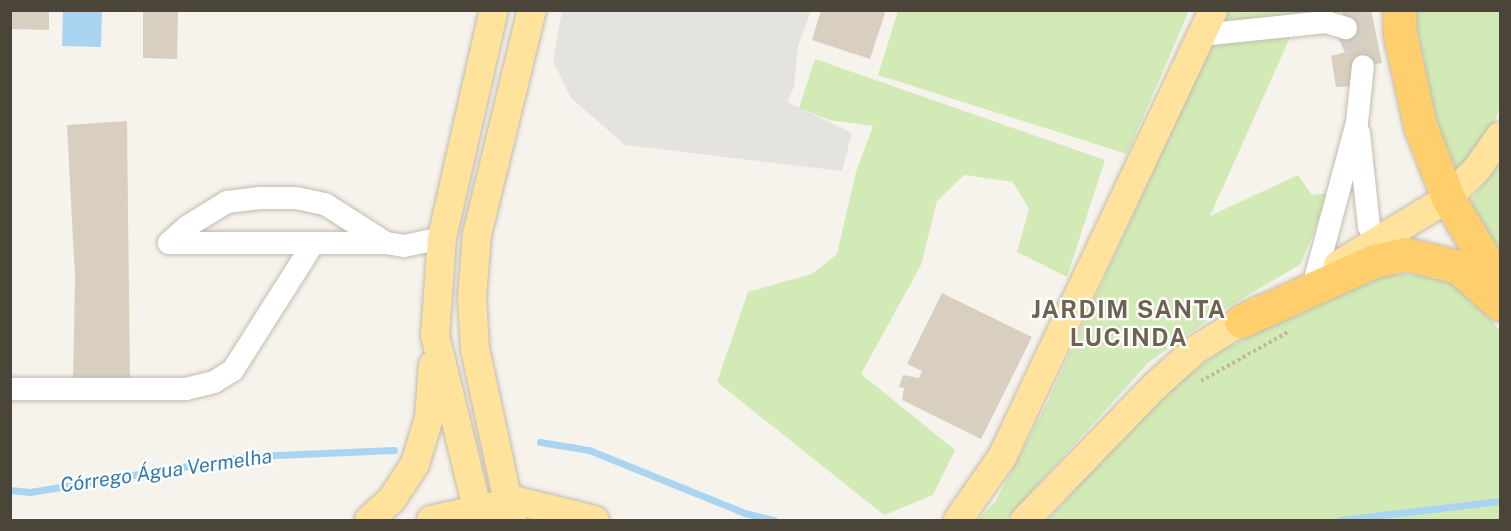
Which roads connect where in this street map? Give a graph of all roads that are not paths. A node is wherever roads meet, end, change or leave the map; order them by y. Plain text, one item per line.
1 (494, 10) edge
2 (532, 10) edge
3 (1399, 10) edge
4 (1207, 23) edge
5 (1346, 28) dead end
6 (1362, 66) tunnel mouth
7 (1358, 122) junction
8 (1500, 136) edge
9 (1448, 198) junction
10 (442, 238) junction
11 (1376, 242) junction
12 (386, 243) junction
13 (313, 244) junction
14 (1315, 279) junction
15 (1500, 285) edge
16 (1500, 305) edge
17 (1241, 321) junction
18 (435, 336) junction
19 (10, 389) edge
20 (509, 511) edge
21 (479, 515) edge
22 (369, 520) edge
23 (431, 520) edge
24 (595, 520) edge
25 (958, 520) edge
26 (1025, 520) edge

1 - 10 main road
2 - 20 main road
3 - 9 highway
4 - 5 lane
4 - 25 main road
6 - 7 lane
7 - 11 lane
7 - 14 lane
8 - 9 main road
9 - 11 main road
9 - 15 highway
10 - 12 lane
10 - 18 main road
11 - 14 main road
12 - 13 lane
12 - 13 lane
13 - 19 lane
14 - 17 main road
16 - 17 highway
17 - 26 main road
18 - 21 main road
18 - 22 main road
20 - 21 main road
20 - 24 main road
21 - 23 main road

